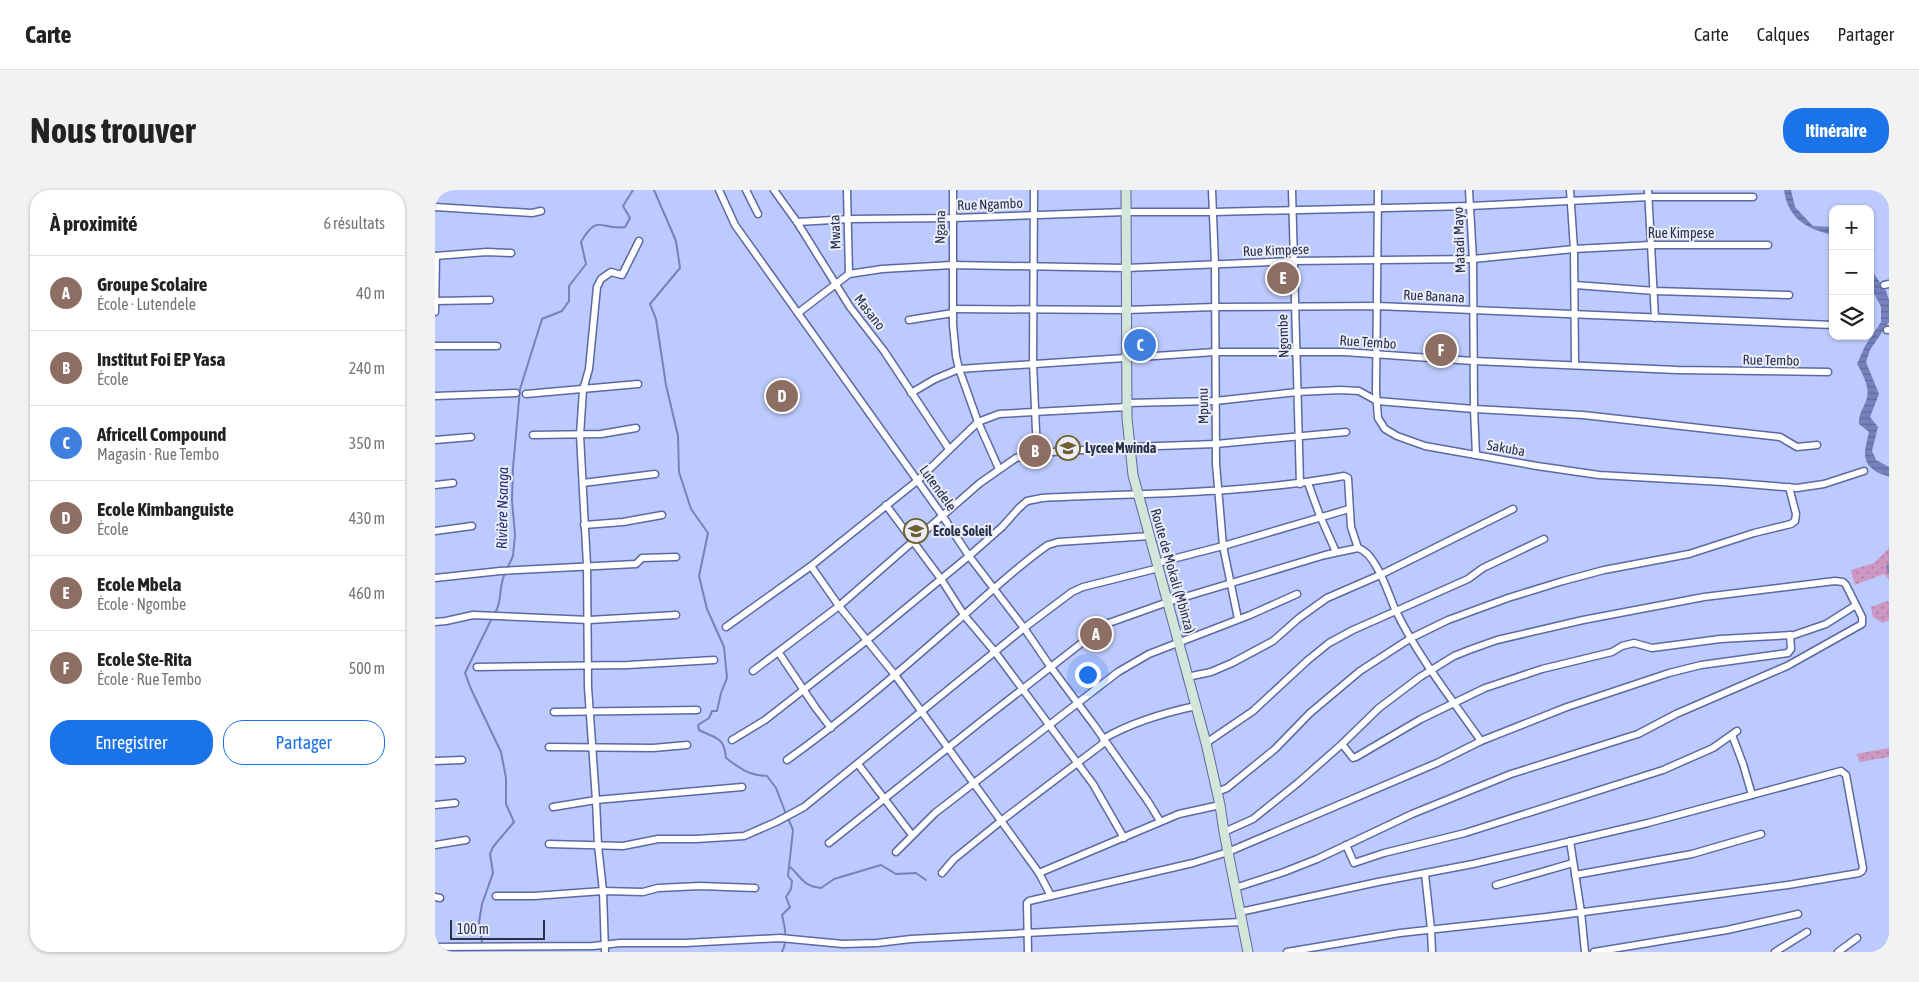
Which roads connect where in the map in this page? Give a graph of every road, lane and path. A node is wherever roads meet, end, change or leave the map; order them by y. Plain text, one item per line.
1 (719, 190) edge
2 (746, 190) edge
3 (774, 190) edge
4 (847, 190) edge
5 (953, 190) edge
6 (1034, 190) edge
7 (1126, 190) edge
8 (1212, 190) edge
9 (1292, 190) edge
10 (1378, 190) edge
11 (1469, 190) edge
12 (1570, 190) edge
13 (1648, 193) edge
14 (1753, 198) dead end
15 (1570, 200) junction
16 (1470, 206) junction
17 (435, 207) edge
18 (1379, 208) junction
19 (1293, 210) junction
20 (541, 211) dead end
21 (1125, 212) junction
22 (1213, 212) junction
23 (758, 214) dead end
24 (1034, 215) junction
25 (953, 218) junction
26 (846, 219) junction
27 (797, 222) junction
28 (639, 240) dead end
29 (1651, 245) junction
30 (1768, 245) dead end
31 (1573, 249) junction
32 (511, 253) dead end
33 (435, 256) edge
34 (1473, 259) junction
35 (1293, 261) junction
36 (1378, 261) junction
37 (1215, 264) junction
38 (952, 265) junction
39 (1033, 266) junction
40 (1126, 268) junction
41 (849, 274) junction
42 (834, 285) junction
43 (1575, 285) junction
44 (1655, 291) junction
45 (1789, 295) dead end
46 (490, 300) dead end
47 (435, 301) edge
48 (1215, 306) junction
49 (1377, 306) junction
50 (1294, 307) junction
51 (1033, 310) junction
52 (1126, 310) junction
53 (1473, 310) junction
54 (953, 311) junction
55 (435, 312) edge
56 (798, 313) junction
57 (1574, 313) junction
58 (1655, 318) junction
59 (909, 320) dead end
60 (1829, 325) edge
61 (435, 346) edge
62 (497, 346) dead end
63 (1215, 352) junction
64 (1296, 352) junction
65 (1377, 356) junction
66 (1127, 357) junction
67 (1473, 361) junction
68 (1033, 363) junction
69 (1575, 365) junction
70 (959, 369) junction
71 (1828, 372) dead end
72 (638, 384) dead end
73 (583, 390) junction
74 (1297, 392) junction
75 (911, 393) junction
76 (516, 394) dead end
77 (526, 394) dead end
78 (435, 396) edge
79 (1215, 401) junction
80 (1377, 401) junction
81 (1127, 405) junction
82 (1473, 409) junction
83 (1035, 411) junction
84 (978, 422) junction
85 (636, 428) dead end
86 (1345, 432) dead end
87 (533, 435) dead end
88 (581, 435) junction
89 (471, 437) dead end
90 (1298, 438) junction
91 (435, 440) edge
92 (1216, 444) junction
93 (1817, 445) dead end
94 (1129, 447) junction
95 (949, 449) junction
96 (1037, 453) junction
97 (1476, 455) junction
98 (999, 469) junction
99 (1864, 471) dead end
100 (655, 474) dead end
101 (917, 481) junction
102 (453, 483) dead end
103 (583, 483) junction
104 (1308, 483) junction
105 (1300, 484) junction
106 (435, 485) edge
107 (1789, 487) junction
108 (1219, 490) junction
109 (1137, 494) junction
110 (886, 505) junction
111 (1349, 509) junction
112 (1513, 509) dead end
113 (662, 515) dead end
114 (942, 515) junction
115 (1320, 516) junction
116 (584, 525) junction
117 (471, 526) dead end
118 (435, 531) edge
119 (1150, 536) junction
120 (1545, 539) dead end
121 (913, 541) junction
122 (1223, 546) junction
123 (1358, 548) junction
124 (1336, 552) junction
125 (969, 556) junction
126 (676, 557) dead end
127 (587, 565) junction
128 (811, 566) junction
129 (1158, 566) junction
130 (1381, 575) junction
131 (435, 578) edge
132 (941, 579) junction
133 (1230, 583) junction
134 (995, 588) junction
135 (1297, 594) dead end
136 (1168, 602) junction
137 (1856, 605) junction
138 (839, 606) junction
139 (1396, 611) junction
140 (676, 615) dead end
141 (964, 615) junction
142 (1239, 619) junction
143 (589, 620) junction
144 (435, 622) edge
145 (726, 627) dead end
146 (1024, 628) junction
147 (1791, 635) junction
148 (1411, 638) junction
149 (866, 641) junction
150 (1179, 642) junction
151 (779, 652) junction
152 (995, 652) junction
153 (715, 660) dead end
154 (587, 664) junction
155 (1050, 666) junction
156 (477, 667) dead end
157 (753, 671) dead end
158 (1430, 671) junction
159 (895, 675) junction
160 (1187, 677) junction
161 (1023, 688) junction
162 (804, 690) junction
163 (1455, 703) junction
164 (1078, 704) junction
165 (1196, 706) junction
166 (697, 710) dead end
167 (553, 712) dead end
168 (589, 713) junction
169 (921, 713) junction
170 (1050, 725) junction
171 (831, 728) junction
172 (732, 740) dead end
173 (1104, 741) junction
174 (1481, 741) junction
175 (1206, 743) junction
176 (1342, 744) junction
177 (687, 745) dead end
178 (549, 747) dead end
179 (593, 747) junction
180 (949, 748) junction
181 (462, 760) dead end
182 (787, 760) dead end
183 (435, 761) edge
184 (1077, 762) junction
185 (858, 764) junction
186 (974, 782) junction
187 (742, 787) dead end
188 (1217, 792) junction
189 (1752, 795) junction
190 (885, 799) junction
191 (597, 800) junction
192 (455, 803) dead end
193 (435, 805) edge
194 (1220, 805) junction
195 (553, 807) dead end
196 (1001, 821) junction
197 (1159, 821) junction
198 (1224, 832) junction
199 (1761, 834) dead end
200 (912, 836) junction
201 (1124, 838) junction
202 (466, 840) dead end
203 (1570, 841) junction
204 (829, 843) dead end
205 (549, 844) dead end
206 (435, 845) edge
207 (597, 845) junction
208 (1346, 845) junction
209 (896, 852) dead end
210 (1229, 852) junction
211 (1573, 863) junction
212 (942, 873) dead end
213 (1039, 873) junction
214 (1425, 874) junction
215 (1575, 875) junction
216 (1495, 884) dead end
217 (755, 888) dead end
218 (1235, 888) junction
219 (603, 891) junction
220 (496, 896) dead end
221 (1051, 896) junction
222 (1240, 912) junction
223 (1581, 912) junction
224 (1798, 914) dead end
225 (1241, 922) junction
226 (1431, 929) junction
227 (1807, 932) dead end
228 (1027, 934) junction
229 (1857, 938) dead end
230 (435, 946) edge
231 (604, 948) edge
232 (1028, 952) edge
233 (1248, 952) edge
234 (1287, 952) edge
235 (1432, 952) edge
236 (1585, 952) edge
237 (1593, 952) edge
238 (1775, 952) edge
239 (1838, 952) edge

1 - 56 street, Lutendele
2 - 23 street
3 - 27 street, Masano
4 - 26 street, Mwata
5 - 25 street, Ngana
6 - 24 street
7 - 21 street, Route de Mokali (Mbinza)
8 - 22 street, Mpunu
9 - 19 street, Ngombe
10 - 18 street, Sakuba
11 - 16 street, Matadi Mayo
12 - 15 street
13 - 14 street, Rue Ngambo
13 - 15 street, Rue Ngambo
13 - 29 street
15 - 16 street, Rue Ngambo
15 - 31 street
16 - 18 street, Rue Ngambo
16 - 34 street, Matadi Mayo
17 - 20 street
18 - 19 street, Rue Ngambo
18 - 36 street, Sakuba
19 - 22 street, Rue Ngambo
19 - 35 street, Ngombe
21 - 22 street, Rue Ngambo
21 - 24 street, Rue Ngambo
21 - 40 street, Route de Mokali (Mbinza)
22 - 37 street, Mpunu
24 - 25 street, Rue Ngambo
24 - 39 street
25 - 26 street, Rue Ngambo
25 - 38 street, Ngana
26 - 27 street, Rue Ngambo
26 - 41 street, Mwata
27 - 42 street, Masano
28 - 73 street
29 - 30 street, Rue Kimpese
29 - 31 street, Rue Kimpese
29 - 44 street
31 - 34 street, Rue Kimpese
31 - 43 street
32 - 33 street
33 - 47 street
34 - 36 street, Rue Kimpese
34 - 53 street, Matadi Mayo
35 - 36 street, Rue Kimpese
35 - 37 street, Rue Kimpese
35 - 50 street, Ngombe
36 - 49 street, Sakuba
37 - 40 street, Rue Kimpese
37 - 48 street, Mpunu
38 - 39 street, Rue Kimpese
38 - 41 street, Rue Kimpese
38 - 54 street, Ngana
39 - 40 street, Rue Kimpese
39 - 51 street
40 - 52 street, Route de Mokali (Mbinza)
41 - 42 street, Rue Kimpese
42 - 56 street, Rue Kimpese
42 - 75 street, Masano
43 - 44 street
43 - 57 street
44 - 45 street
44 - 58 street
46 - 47 street
47 - 55 street
48 - 50 street, Rue Banana
48 - 52 street, Rue Banana
48 - 63 street, Mpunu
49 - 50 street, Rue Banana
49 - 53 street, Rue Banana
49 - 65 street, Sakuba
50 - 64 street, Ngombe
51 - 52 street, Rue Banana
51 - 54 street, Rue Banana
51 - 68 street
52 - 66 street, Route de Mokali (Mbinza)
53 - 57 street, Rue Banana
53 - 67 street, Matadi Mayo
54 - 59 street, Rue Banana
54 - 70 street, Ngana
56 - 101 street, Lutendele
57 - 58 street, Rue Banana
57 - 69 street
58 - 60 street, Rue Banana
61 - 62 street
63 - 64 street, Rue Tembo
63 - 66 street, Rue Tembo
63 - 79 street, Mpunu
64 - 65 street, Rue Tembo
64 - 74 street, Ngombe
65 - 67 street, Rue Tembo
65 - 80 street, Sakuba
66 - 68 street, Rue Tembo
66 - 81 street, Route de Mokali (Mbinza)
67 - 69 street, Rue Tembo
67 - 82 street, Matadi Mayo
68 - 70 street, Rue Tembo
68 - 83 street
69 - 71 street, Rue Tembo
70 - 75 street, Rue Tembo
70 - 84 street, Ngana
72 - 73 street
73 - 77 street
73 - 88 street
74 - 79 street
74 - 80 street
74 - 90 street, Ngombe
75 - 95 street, Masano
76 - 78 street
79 - 81 street
79 - 92 street, Mpunu
80 - 82 street
80 - 97 street, Sakuba
81 - 83 street
81 - 94 street, Route de Mokali (Mbinza)
82 - 93 street
82 - 97 street, Matadi Mayo
83 - 84 street
83 - 96 street
84 - 95 street
84 - 98 street, Ngana
85 - 88 street
86 - 90 street
87 - 88 street
88 - 103 street
89 - 91 street
90 - 92 street
90 - 105 street, Ngombe
92 - 94 street
92 - 108 street, Mpunu
94 - 96 street
94 - 109 street, Route de Mokali (Mbinza)
95 - 101 street
96 - 98 street
97 - 107 street, Sakuba
98 - 114 street
99 - 107 street, Sakuba
100 - 103 street
101 - 110 street
101 - 114 street, Lutendele
102 - 106 street
103 - 116 street
104 - 105 street
104 - 111 street
104 - 115 street
105 - 108 street
107 - 148 street
108 - 109 street
108 - 122 street, Mpunu
109 - 119 street, Route de Mokali (Mbinza)
109 - 125 street
110 - 121 street
110 - 128 street
111 - 115 street
111 - 123 street
112 - 130 street
113 - 116 street
114 - 121 street
114 - 125 street, Lutendele
115 - 122 street
115 - 124 street
116 - 127 street
117 - 118 street
119 - 129 street, Route de Mokali (Mbinza)
119 - 134 street
120 - 139 street
121 - 132 street
121 - 138 street
122 - 129 street
122 - 133 street, Mpunu
123 - 124 street
123 - 130 street
124 - 133 street
125 - 132 street
125 - 134 street, Lutendele
126 - 127 street
127 - 131 street
127 - 143 street
128 - 138 street
128 - 145 street
129 - 136 street, Route de Mokali (Mbinza)
129 - 146 street
130 - 139 street
130 - 160 street
132 - 141 street
132 - 149 street
133 - 136 street
133 - 142 street, Mpunu
134 - 141 street
134 - 146 street, Lutendele
135 - 142 street
136 - 150 street, Route de Mokali (Mbinza)
136 - 155 street
137 - 147 street
137 - 158 street
137 - 208 street
138 - 149 street
138 - 151 street
139 - 148 street
139 - 175 street
140 - 143 street
141 - 152 street
141 - 159 street
142 - 150 street
143 - 144 street
143 - 154 street
146 - 152 street
146 - 155 street, Lutendele
147 - 163 street
147 - 174 street
148 - 158 street
148 - 188 street
149 - 159 street
149 - 162 street
150 - 160 street, Route de Mokali (Mbinza)
150 - 164 street
151 - 157 street
151 - 162 street
152 - 161 street
152 - 169 street
153 - 154 street
154 - 156 street
154 - 168 street
155 - 161 street
155 - 164 street, Lutendele
158 - 163 street
158 - 176 street
159 - 169 street
159 - 171 street
160 - 165 street, Route de Mokali (Mbinza)
161 - 170 street
161 - 180 street
162 - 171 street
162 - 172 street
163 - 174 street
163 - 176 street
164 - 170 street
164 - 173 street, Lutendele
165 - 173 street
165 - 175 street, Route de Mokali (Mbinza)
166 - 168 street
167 - 168 street
168 - 179 street
169 - 180 street
169 - 185 street
170 - 184 street
170 - 186 street
171 - 182 street
173 - 184 street
173 - 197 street, Lutendele
174 - 210 street
175 - 188 street, Route de Mokali (Mbinza)
176 - 198 street
177 - 179 street
178 - 179 street
179 - 191 street
180 - 186 street
180 - 190 street
181 - 183 street
184 - 196 street
184 - 201 street
185 - 190 street
185 - 207 street
186 - 196 street
186 - 200 street
187 - 191 street
188 - 194 street, Route de Mokali (Mbinza)
189 - 203 street
189 - 208 street
189 - 223 street
190 - 200 street
190 - 204 street
191 - 195 street
191 - 207 street
192 - 193 street
194 - 197 street
194 - 198 street, Route de Mokali (Mbinza)
196 - 212 street
196 - 213 street
197 - 201 street
198 - 210 street, Route de Mokali (Mbinza)
199 - 215 street
200 - 209 street
201 - 213 street
202 - 206 street
203 - 211 street
203 - 214 street
205 - 207 street
207 - 219 street
208 - 218 street
210 - 218 street, Route de Mokali (Mbinza)
210 - 221 street
211 - 215 street
211 - 216 street
213 - 221 street
214 - 222 street
214 - 226 street
215 - 223 street
217 - 219 street
218 - 222 street, Route de Mokali (Mbinza)
219 - 220 street
219 - 231 street
221 - 228 street
222 - 225 street, Route de Mokali (Mbinza)
223 - 226 street
223 - 236 street
224 - 237 street
225 - 228 street
225 - 233 street, Route de Mokali (Mbinza)
226 - 234 street
226 - 235 street
227 - 238 street
228 - 231 street
228 - 232 street
229 - 239 street
230 - 231 street

